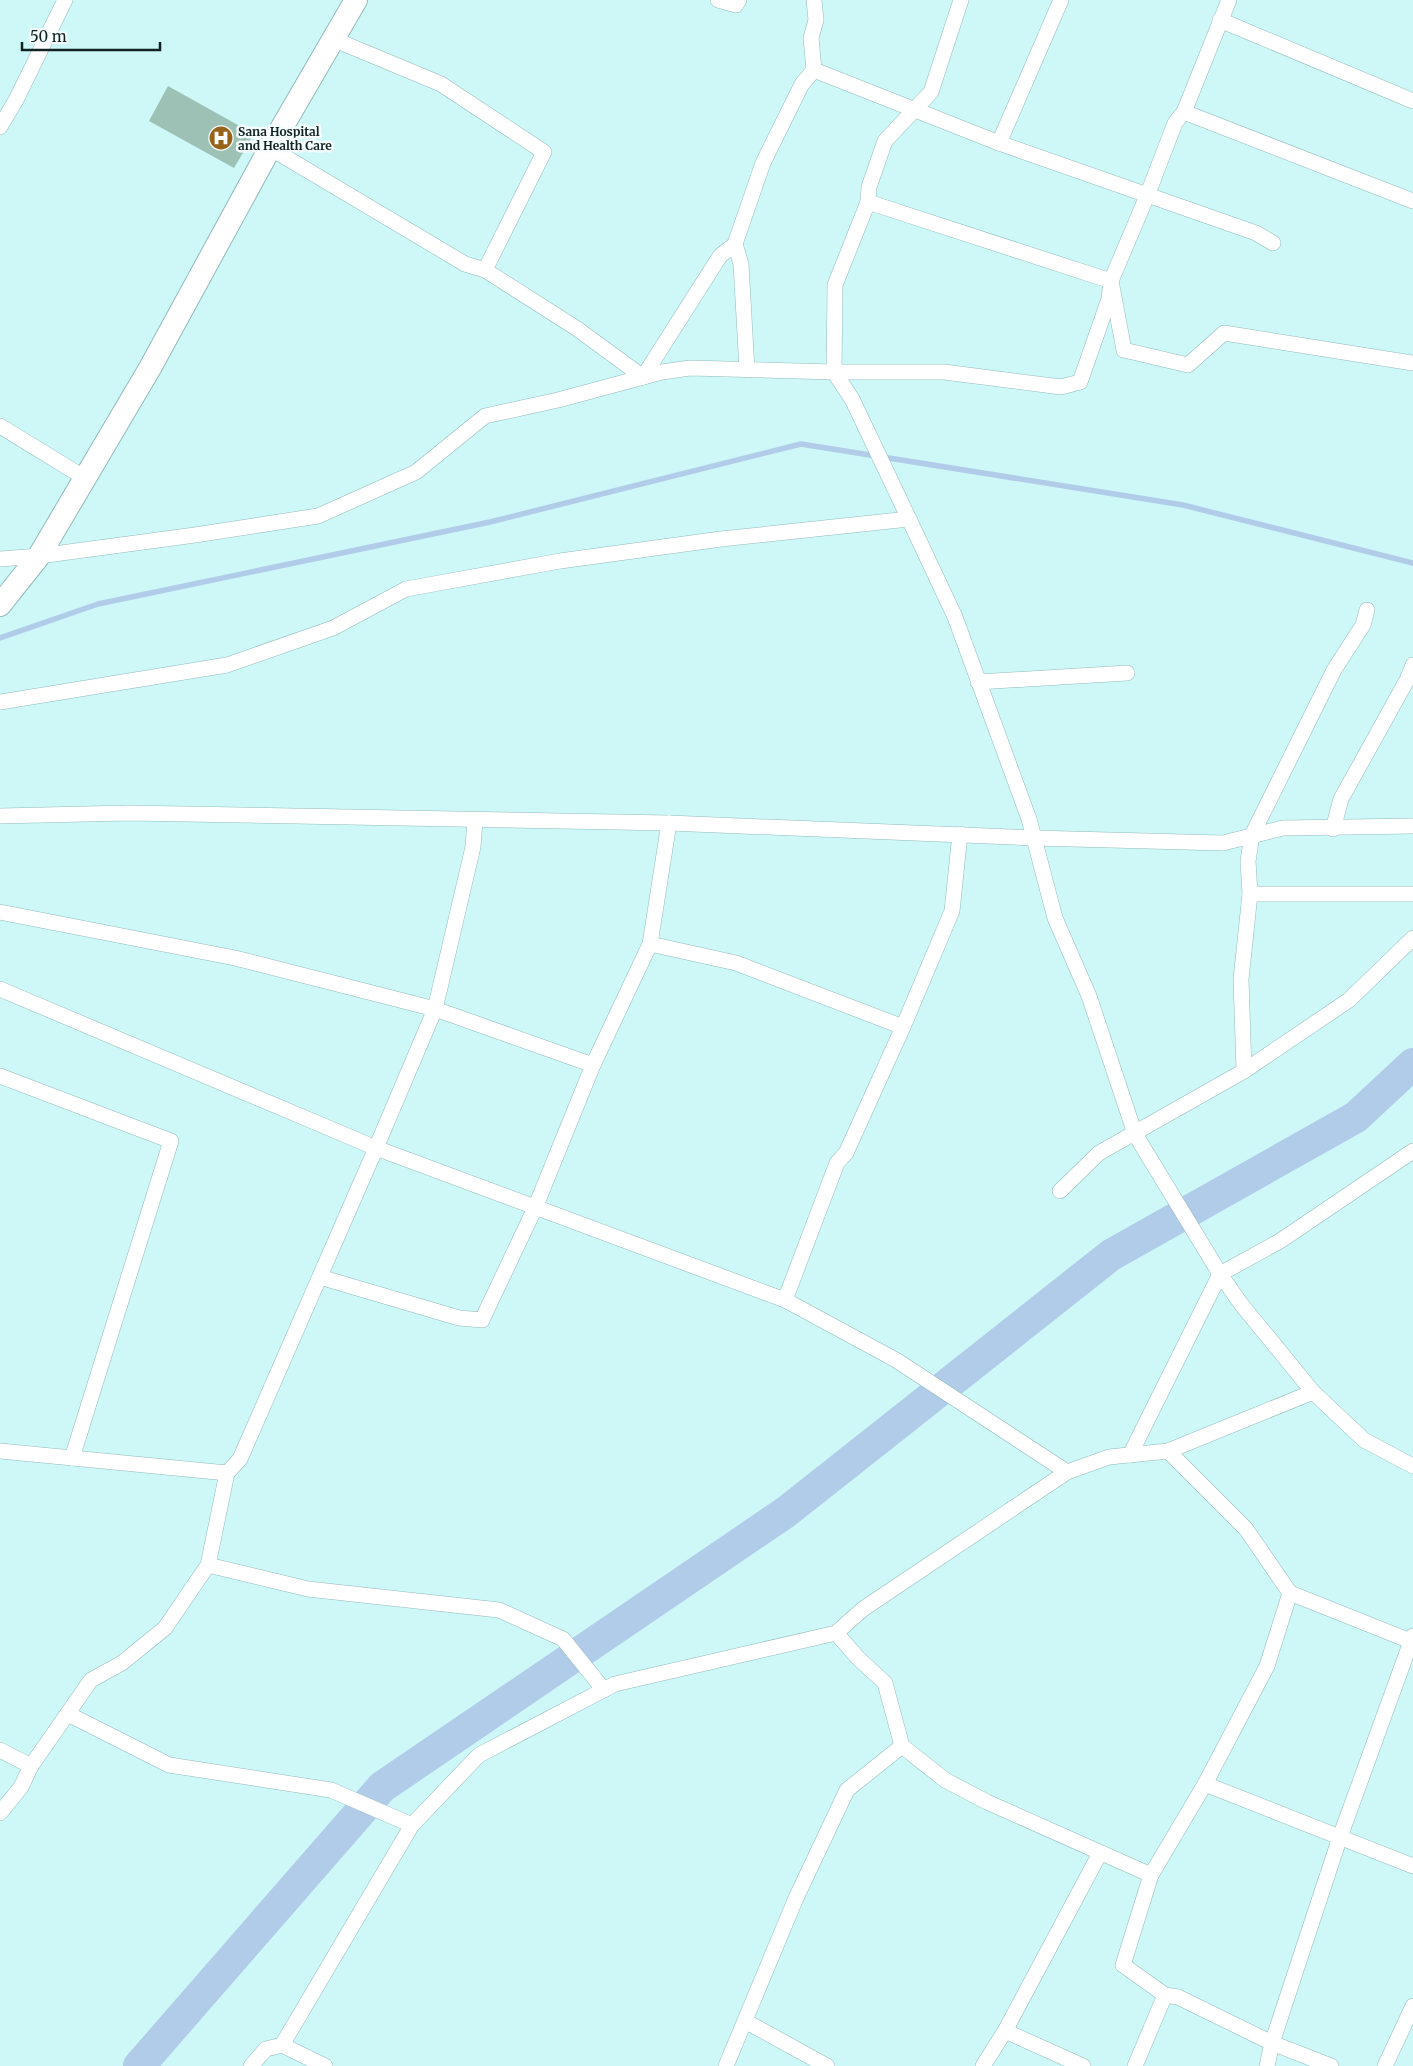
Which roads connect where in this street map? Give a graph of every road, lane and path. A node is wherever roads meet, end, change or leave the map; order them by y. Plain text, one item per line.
1 (65, 0) edge
2 (356, 0) edge
3 (718, 0) edge
4 (739, 0) edge
5 (814, 0) edge
6 (961, 0) edge
7 (1061, 0) edge
8 (1229, 0) edge
9 (1220, 20) junction
10 (333, 40) junction
11 (814, 70) junction
12 (1413, 101) edge
13 (912, 110) junction
14 (1184, 112) junction
15 (0, 127) edge
16 (999, 143) junction
17 (270, 148) junction
18 (1147, 196) junction
19 (1413, 201) edge
20 (868, 202) junction
21 (1273, 243) dead end
22 (735, 244) junction
23 (485, 270) junction
24 (1110, 281) junction
25 (1413, 363) edge
26 (747, 370) junction
27 (834, 372) junction
28 (643, 377) junction
29 (0, 426) edge
30 (85, 478) junction
31 (909, 519) junction
32 (39, 556) junction
33 (0, 559) edge
34 (1, 603) edge
35 (1367, 610) dead end
36 (1413, 665) edge
37 (1127, 673) dead end
38 (978, 682) junction
39 (0, 702) edge
40 (0, 816) edge
41 (475, 820) junction
42 (670, 823) junction
43 (1413, 826) edge
44 (1333, 829) junction
45 (960, 834) junction
46 (1252, 835) junction
47 (1034, 838) junction
48 (1250, 894) junction
49 (1413, 894) edge
50 (0, 912) edge
51 (1413, 938) edge
52 (650, 944) junction
53 (0, 988) edge
54 (435, 1009) junction
55 (903, 1027) junction
56 (594, 1065) junction
57 (1244, 1071) junction
58 (0, 1076) edge
59 (1135, 1134) junction
60 (376, 1148) junction
61 (1413, 1151) edge
62 (1060, 1191) dead end
63 (535, 1208) junction
64 (1220, 1274) junction
65 (320, 1277) junction
66 (785, 1300) junction
67 (1313, 1392) junction
68 (0, 1451) edge
69 (1168, 1451) junction
70 (1130, 1455) junction
71 (72, 1458) junction
72 (1413, 1466) edge
73 (1067, 1472) junction
74 (228, 1474) junction
75 (208, 1565) junction
76 (1290, 1593) junction
77 (836, 1633) junction
78 (1412, 1640) edge
79 (604, 1690) junction
80 (68, 1714) junction
81 (902, 1746) junction
82 (0, 1750) edge
83 (31, 1766) junction
84 (1205, 1784) junction
85 (0, 1813) edge
86 (412, 1825) junction
87 (1340, 1837) junction
88 (1100, 1853) junction
89 (1413, 1866) edge
90 (1151, 1876) junction
91 (1165, 1995) junction
92 (1413, 2006) edge
93 (745, 2021) junction
94 (1005, 2031) junction
95 (1272, 2043) junction
96 (282, 2045) junction
97 (251, 2066) edge
98 (325, 2066) edge
99 (726, 2066) edge
100 (827, 2066) edge
101 (982, 2066) edge
102 (1083, 2066) edge
103 (1135, 2066) edge
104 (1268, 2066) edge
105 (1331, 2066) edge
106 (1385, 2066) edge

1 - 15 street
2 - 10 street
3 - 4 street
5 - 11 street
6 - 13 street
7 - 16 street
8 - 9 street
9 - 12 street
9 - 14 street
10 - 17 street
10 - 23 street
11 - 13 street
11 - 22 street
13 - 16 street
13 - 20 street
14 - 18 street
14 - 19 street
16 - 18 street
17 - 23 street
17 - 30 street
18 - 21 street
18 - 24 street
20 - 24 street
20 - 27 street
22 - 26 street
22 - 28 street
23 - 28 street
24 - 25 street
24 - 27 street
26 - 27 street
26 - 28 street
27 - 31 street
28 - 32 street
29 - 30 street
30 - 32 street
31 - 38 street
31 - 39 street
32 - 33 street
32 - 34 street
35 - 46 street
36 - 44 street
37 - 38 street
38 - 47 street
40 - 41 street
41 - 42 street
41 - 54 street
42 - 45 street
42 - 52 street
43 - 44 street
44 - 46 street
45 - 47 street
45 - 55 street
46 - 47 street
46 - 48 street
47 - 59 street
48 - 49 street
48 - 57 street
50 - 54 street
51 - 57 street
52 - 55 street
52 - 56 street
53 - 60 street
54 - 56 street
54 - 60 street
55 - 66 street
56 - 63 street
57 - 59 street
58 - 71 street
59 - 62 street
59 - 64 street
60 - 63 street
60 - 65 street
61 - 64 street
63 - 65 street
63 - 66 street
64 - 67 street
64 - 70 street
65 - 74 street
66 - 73 street
67 - 69 street
67 - 72 street
68 - 71 street
69 - 70 street
69 - 76 street
70 - 73 street
71 - 74 street
73 - 77 street
74 - 75 street
75 - 79 street
75 - 80 street
76 - 78 street
76 - 84 street
77 - 79 street
77 - 81 street
78 - 87 street
79 - 86 street
80 - 83 street
80 - 86 street
81 - 88 street
81 - 93 street
82 - 83 street
83 - 85 street
84 - 87 street
84 - 90 street
86 - 96 street
87 - 89 street
87 - 95 street
88 - 90 street
88 - 94 street
90 - 91 street
91 - 95 street
91 - 103 street
92 - 106 street
93 - 99 street
93 - 100 street
94 - 101 street
94 - 102 street
95 - 104 street
95 - 105 street
96 - 97 street
96 - 98 street

